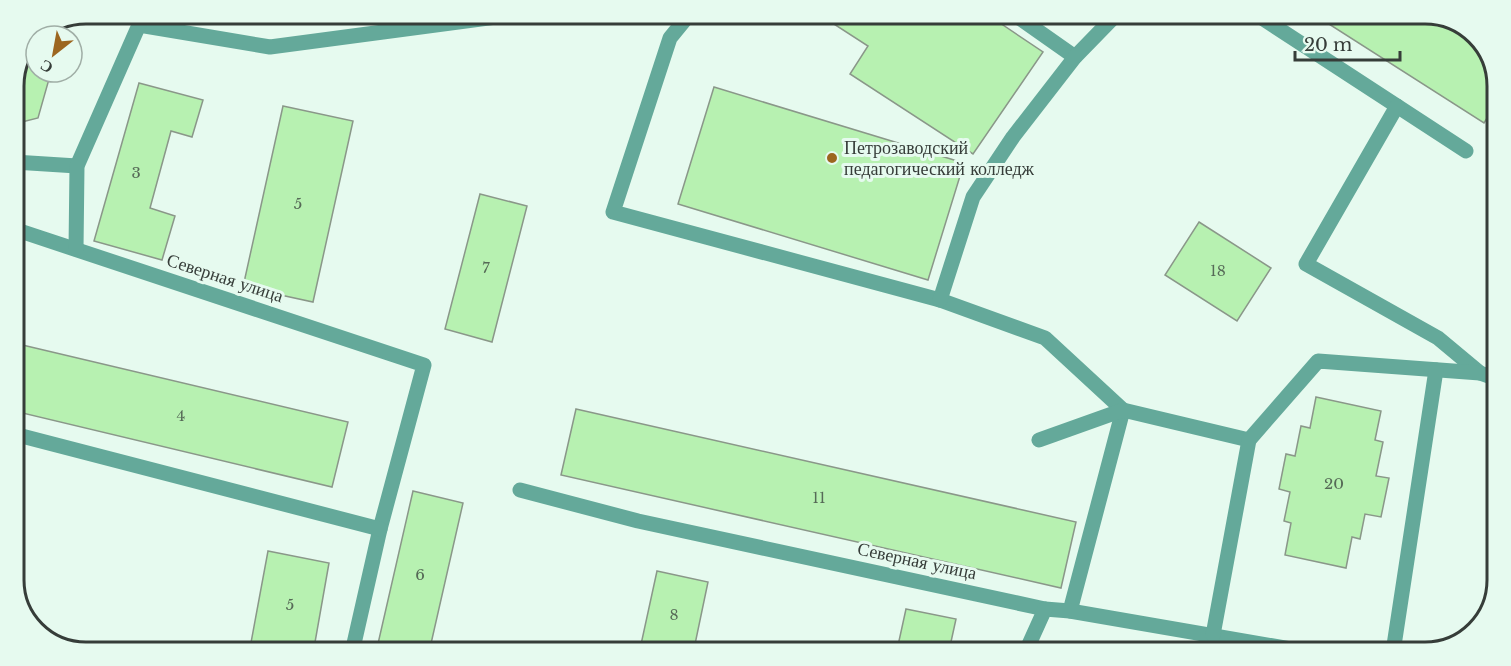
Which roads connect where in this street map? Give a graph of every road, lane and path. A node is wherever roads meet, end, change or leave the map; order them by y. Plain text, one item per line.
1 (138, 24) edge
2 (163, 24) edge
3 (443, 24) edge
4 (681, 24) edge
5 (1028, 24) edge
6 (1107, 24) edge
7 (1271, 24) edge
8 (1075, 57) junction
9 (1396, 105) junction
10 (1466, 151) dead end
11 (24, 163) edge
12 (76, 166) junction
13 (24, 232) edge
14 (76, 249) junction
15 (940, 300) junction
16 (1436, 370) junction
17 (1487, 376) edge
18 (1123, 410) junction
19 (24, 437) edge
20 (1038, 440) dead end
21 (1249, 440) junction
22 (520, 490) dead end
23 (380, 530) junction
24 (1045, 609) junction
25 (1070, 611) junction
26 (1213, 635) junction
27 (354, 642) edge
28 (1030, 642) edge
29 (1252, 642) edge
30 (1395, 642) edge

1 - 12 street
2 - 3 street
4 - 15 street
5 - 8 street
6 - 8 street
7 - 9 street
8 - 15 street
9 - 10 street
9 - 17 street
11 - 12 street
12 - 14 street
13 - 14 street, Северная улица
14 - 23 street, Северная улица
15 - 18 street
16 - 17 street
16 - 21 street
16 - 30 street
18 - 20 street
18 - 21 street
18 - 25 street
19 - 23 street
21 - 26 street
22 - 24 street, Северная улица
23 - 27 street
24 - 25 street, Северная улица
24 - 28 street
25 - 26 street, Северная улица
26 - 29 street, Северная улица

